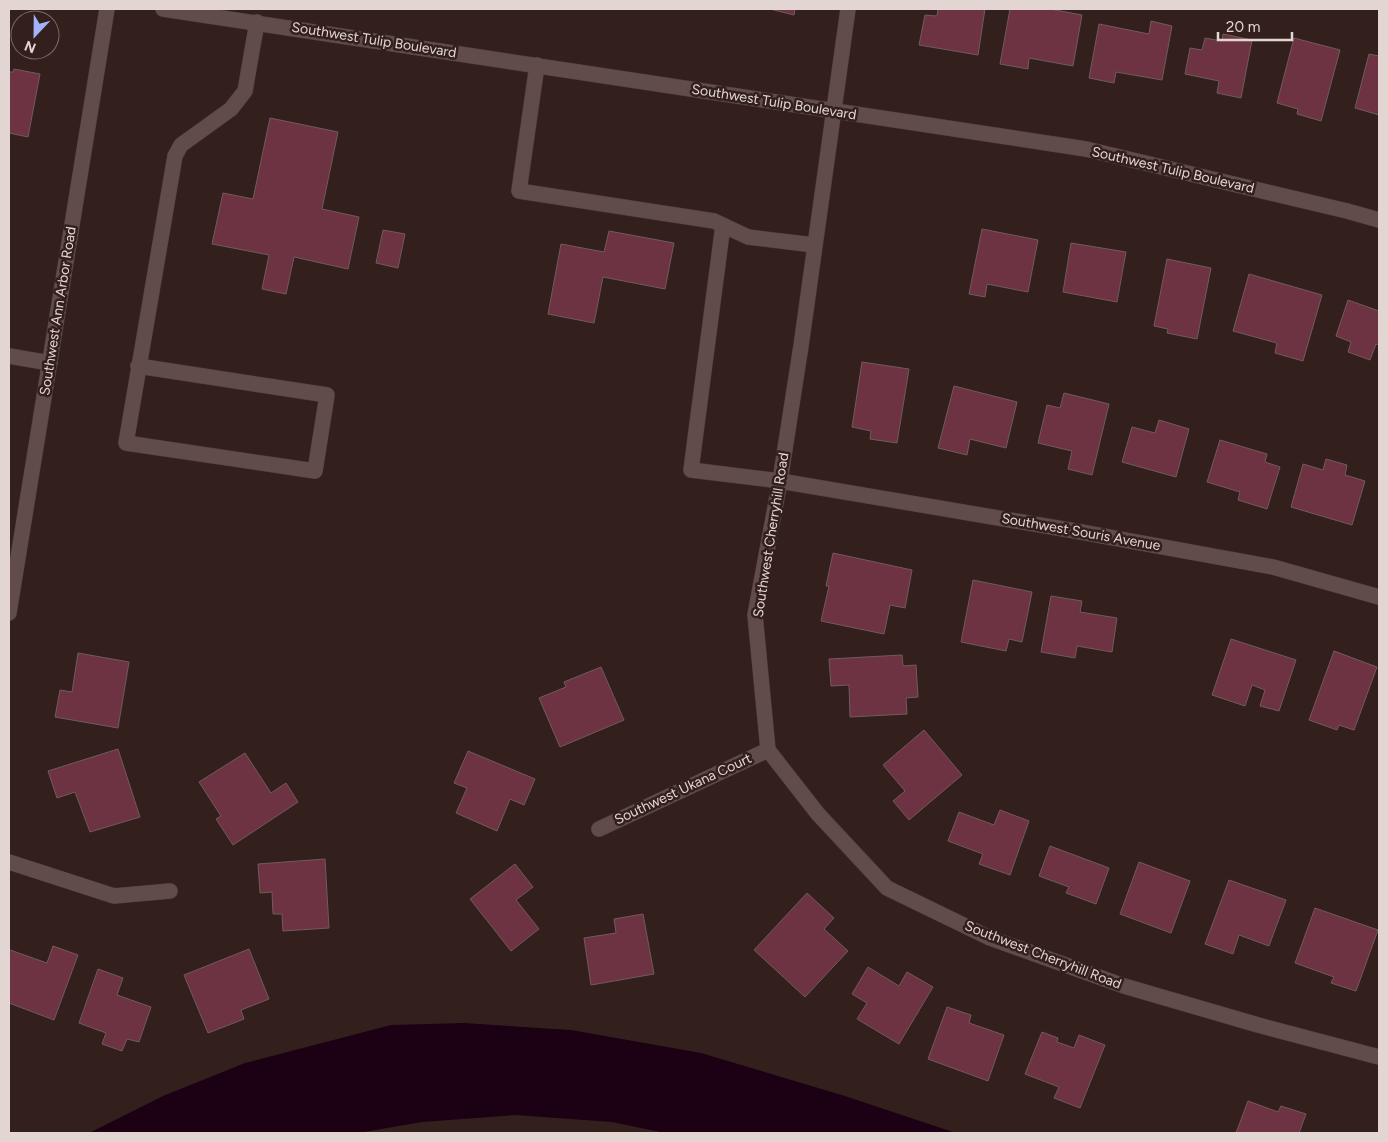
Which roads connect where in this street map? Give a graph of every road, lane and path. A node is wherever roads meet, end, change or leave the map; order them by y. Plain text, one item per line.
1 (107, 9) edge
2 (163, 9) edge
3 (848, 9) edge
4 (257, 22) junction
5 (537, 65) junction
6 (832, 112) junction
7 (1379, 220) edge
8 (723, 225) junction
9 (814, 245) junction
10 (9, 356) edge
11 (50, 363) junction
12 (138, 366) junction
13 (780, 481) junction
14 (1379, 597) edge
15 (9, 614) edge
16 (768, 750) junction
17 (599, 828) dead end
18 (9, 862) edge
19 (170, 891) dead end
20 (1379, 1057) edge

1 - 11 street, Southwest Ann Arbor Road
2 - 4 street, Southwest Tulip Boulevard
3 - 6 street, Southwest Cherryhill Road
4 - 5 street, Southwest Tulip Boulevard
4 - 12 street
5 - 6 street, Southwest Tulip Boulevard
5 - 8 street
6 - 7 street, Southwest Tulip Boulevard
6 - 9 street, Southwest Cherryhill Road
8 - 9 street
8 - 13 street, Southwest Souris Avenue
9 - 13 street, Southwest Cherryhill Road
10 - 11 street
11 - 15 street, Southwest Ann Arbor Road
12 - 12 street
13 - 14 street, Southwest Souris Avenue
13 - 16 street, Southwest Cherryhill Road
16 - 17 street, Southwest Ukana Court
16 - 20 street, Southwest Cherryhill Road
18 - 19 street

